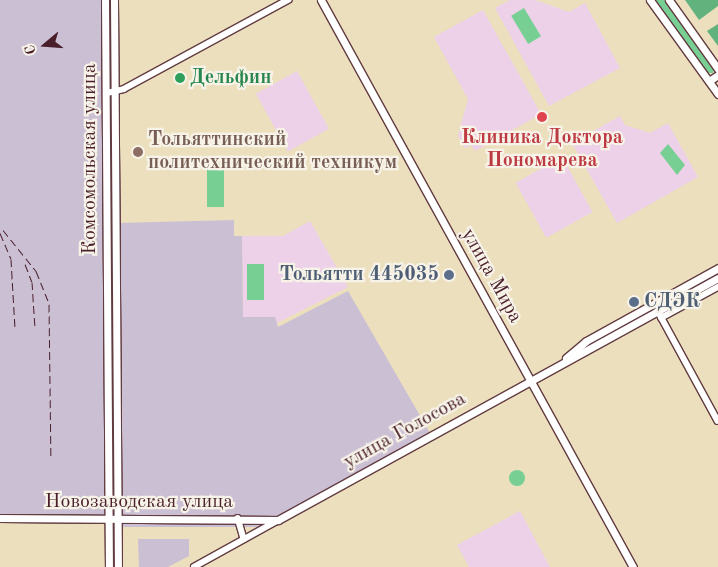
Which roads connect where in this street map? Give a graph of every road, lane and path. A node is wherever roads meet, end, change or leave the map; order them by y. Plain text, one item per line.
1 (105, 0) edge
2 (114, 0) edge
3 (288, 0) edge
4 (321, 0) edge
5 (650, 0) edge
6 (669, 0) edge
7 (718, 68) edge
8 (718, 75) edge
9 (709, 81) junction
10 (111, 93) junction
11 (718, 94) edge
12 (718, 268) edge
13 (718, 278) edge
14 (689, 284) junction
15 (718, 287) edge
16 (693, 292) junction
17 (659, 315) junction
18 (107, 317) junction
19 (117, 317) junction
20 (586, 341) junction
21 (590, 348) junction
22 (547, 371) junction
23 (530, 380) junction
24 (108, 394) junction
25 (117, 394) junction
26 (718, 421) edge
27 (0, 518) edge
28 (108, 518) junction
29 (117, 518) junction
30 (238, 518) junction
31 (278, 520) junction
32 (244, 539) junction
33 (109, 567) edge
34 (118, 567) edge
35 (194, 567) edge
36 (633, 567) edge

1 - 10 main road, Комсомольская улица
2 - 10 main road, Комсомольская улица
3 - 10 street
4 - 23 main road, улица Мира
5 - 9 main road
6 - 7 main road
8 - 9 main road
9 - 11 main road
10 - 18 main road, Комсомольская улица
10 - 19 main road, Комсомольская улица
12 - 14 main road, улица Голосова
13 - 16 main road, улица Голосова
14 - 16 main road
14 - 20 main road, улица Голосова
15 - 17 street
16 - 17 main road, улица Голосова
17 - 21 main road, улица Голосова
17 - 26 street
18 - 19 main road
18 - 24 main road, Комсомольская улица
19 - 25 main road, Комсомольская улица
20 - 21 main road
20 - 22 main road, улица Голосова
21 - 22 main road, улица Голосова
22 - 23 main road, улица Голосова
23 - 31 main road, улица Голосова
23 - 36 main road, улица Мира
24 - 25 main road
24 - 28 main road, Комсомольская улица
25 - 29 main road, Комсомольская улица
27 - 28 main road, Новозаводская улица
28 - 29 main road, Новозаводская улица
28 - 33 main road, Комсомольская улица
29 - 30 main road, Новозаводская улица
29 - 34 main road, Комсомольская улица
30 - 31 main road, Новозаводская улица
30 - 32 street
31 - 32 street
32 - 35 street

